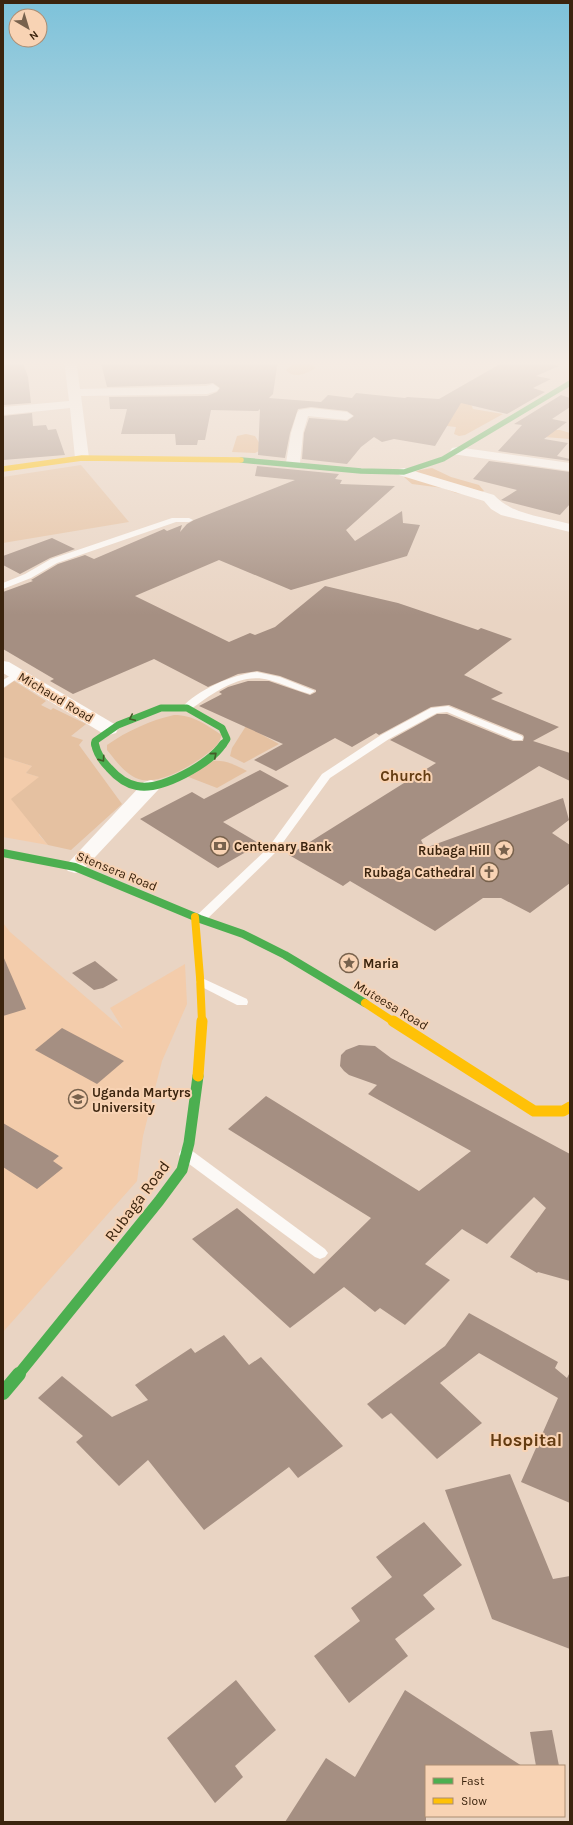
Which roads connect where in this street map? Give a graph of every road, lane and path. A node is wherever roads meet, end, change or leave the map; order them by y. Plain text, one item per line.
1 (80, 445) edge
2 (295, 445) edge
3 (466, 445) edge
4 (456, 451) junction
5 (82, 458) junction
6 (293, 463) junction
7 (570, 467) edge
8 (3, 469) edge
9 (404, 472) junction
10 (188, 520) dead end
11 (570, 528) edge
12 (3, 586) edge
13 (10, 670) edge
14 (3, 685) edge
15 (310, 691) dead end
16 (187, 708) junction
17 (109, 729) junction
18 (518, 738) dead end
19 (151, 786) junction
20 (3, 853) edge
21 (75, 867) junction
22 (197, 918) junction
23 (202, 982) junction
24 (242, 1002) dead end
25 (570, 1107) edge
26 (186, 1154) junction
27 (320, 1253) dead end
28 (3, 1393) edge

1 - 5 street
2 - 6 street
3 - 4 street
4 - 7 street
4 - 9 street
5 - 6 street
5 - 8 street
6 - 9 street
9 - 11 street
10 - 12 lane
13 - 14 lane
13 - 17 street, Michaud Road
15 - 16 lane
16 -> 17 street, Michaud Road
19 -> 16 street, Michaud Road
17 -> 19 street, Michaud Road
18 - 22 lane
19 - 21 street
20 - 21 street, Stensera Road
21 - 22 street, Stensera Road
22 - 23 street, Rubaga Road
22 - 25 street, Muteesa Road
23 - 24 lane
23 - 26 street, Rubaga Road
26 - 27 lane
26 - 28 street, Rubaga Road

